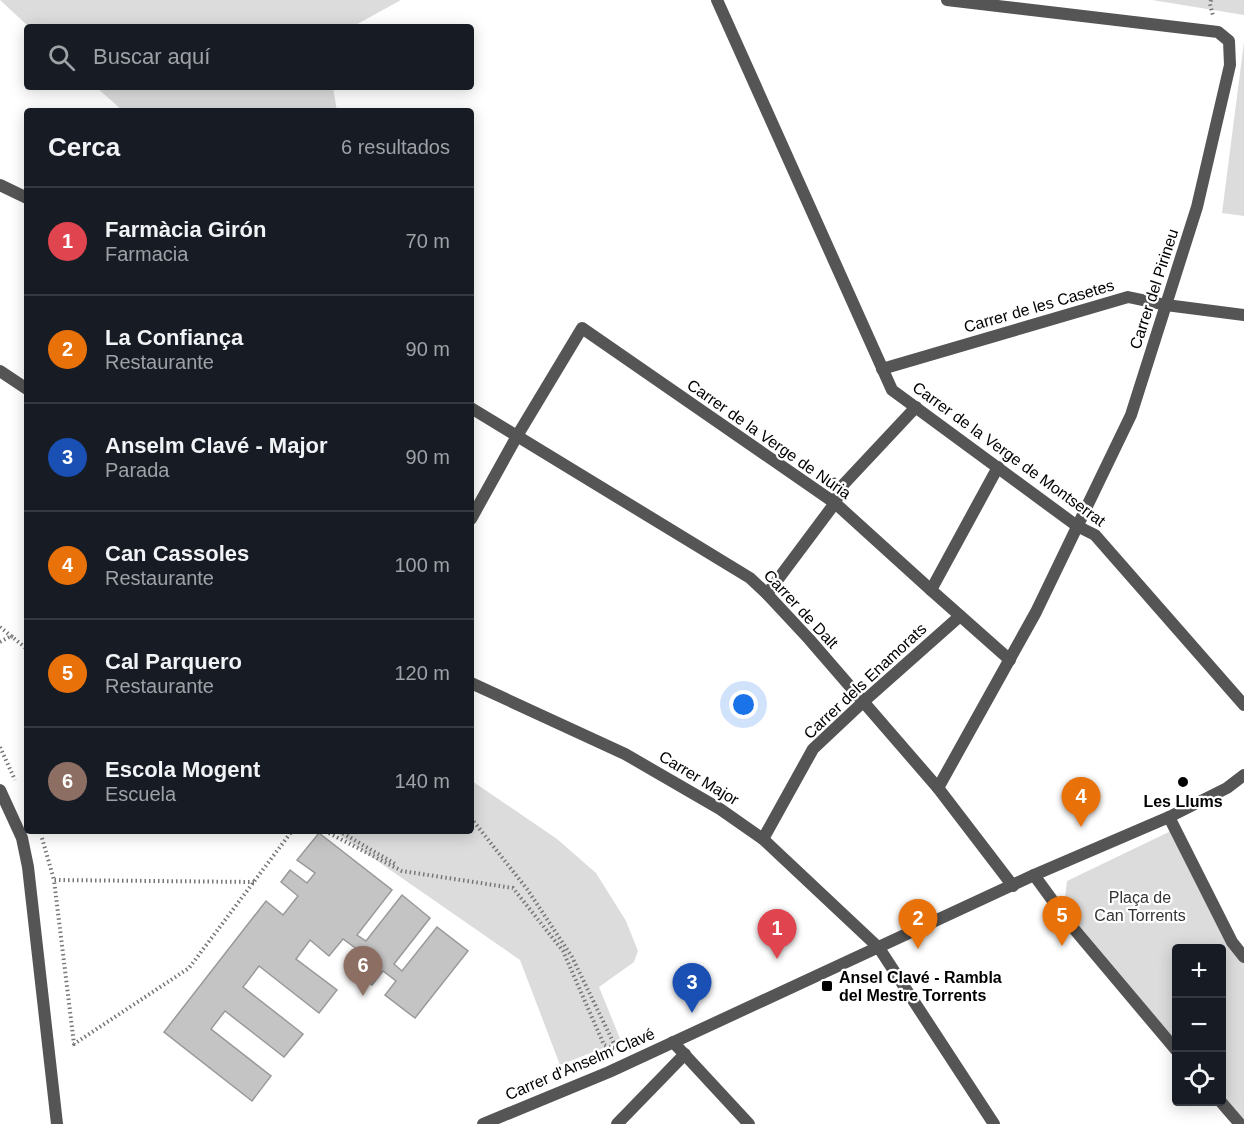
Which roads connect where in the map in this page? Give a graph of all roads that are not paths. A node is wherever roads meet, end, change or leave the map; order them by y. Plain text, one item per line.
1 (717, 0) edge
2 (947, 0) edge
3 (0, 185) edge
4 (24, 197) edge
5 (1166, 305) junction
6 (1244, 315) edge
7 (882, 369) junction
8 (0, 371) edge
9 (24, 387) edge
10 (916, 407) junction
11 (474, 410) edge
12 (517, 436) junction
13 (998, 467) junction
14 (835, 503) junction
15 (474, 514) edge
16 (1077, 526) junction
17 (931, 590) junction
18 (767, 594) junction
19 (960, 616) junction
20 (1010, 660) junction
21 (474, 684) edge
22 (863, 702) junction
23 (1244, 705) edge
24 (1244, 775) edge
25 (938, 788) junction
26 (0, 790) edge
27 (1169, 817) junction
28 (763, 839) junction
29 (1034, 875) junction
30 (1013, 885) junction
31 (879, 948) junction
32 (1244, 957) edge
33 (673, 1042) junction
34 (1172, 1045) edge
35 (685, 1054) junction
36 (1225, 1106) edge
37 (57, 1124) edge
38 (483, 1124) edge
39 (617, 1124) edge
40 (749, 1124) edge
41 (994, 1124) edge
42 (1240, 1124) edge

1 - 7 street, Carrer de la Verge de Montserrat
2 - 5 street, Carrer del Pirineu
3 - 4 street
5 - 6 street, Carrer de les Casetes
5 - 7 street, Carrer de les Casetes
5 - 16 street, Carrer del Pirineu
7 - 10 street, Carrer de la Verge de Montserrat
8 - 9 street
10 - 13 street, Carrer de la Verge de Montserrat
10 - 14 street
11 - 12 street, Carrer de Dalt
12 - 14 street, Carrer de la Verge de Núria
12 - 15 street
12 - 18 street, Carrer de Dalt
13 - 16 street, Carrer de la Verge de Montserrat
13 - 17 street
14 - 17 street, Carrer de la Verge de Núria
14 - 18 street
16 - 20 street, Carrer del Pirineu
16 - 23 street, Carrer de la Verge de Montserrat
17 - 19 street, Carrer de la Verge de Núria
18 - 22 street, Carrer de Dalt
19 - 20 street, Carrer de la Verge de Núria
19 - 22 street, Carrer dels Enamorats
20 - 25 street, Carrer del Pirineu
21 - 28 street, Carrer Major
22 - 25 street, Carrer de Dalt
22 - 28 street, Carrer dels Enamorats
24 - 27 street, Carrer d'Anselm Clavé
25 - 30 street, Carrer de Dalt
26 - 37 street
27 - 29 street, Carrer d'Anselm Clavé
27 - 32 street
28 - 31 street, Carrer Major
29 - 30 street, Carrer d'Anselm Clavé
29 - 34 street
30 - 31 street, Carrer d'Anselm Clavé
31 - 33 street, Carrer d'Anselm Clavé
31 - 41 street, Carrer Major
33 - 35 street
33 - 38 street, Carrer d'Anselm Clavé
35 - 39 street
35 - 40 street
36 - 42 street

